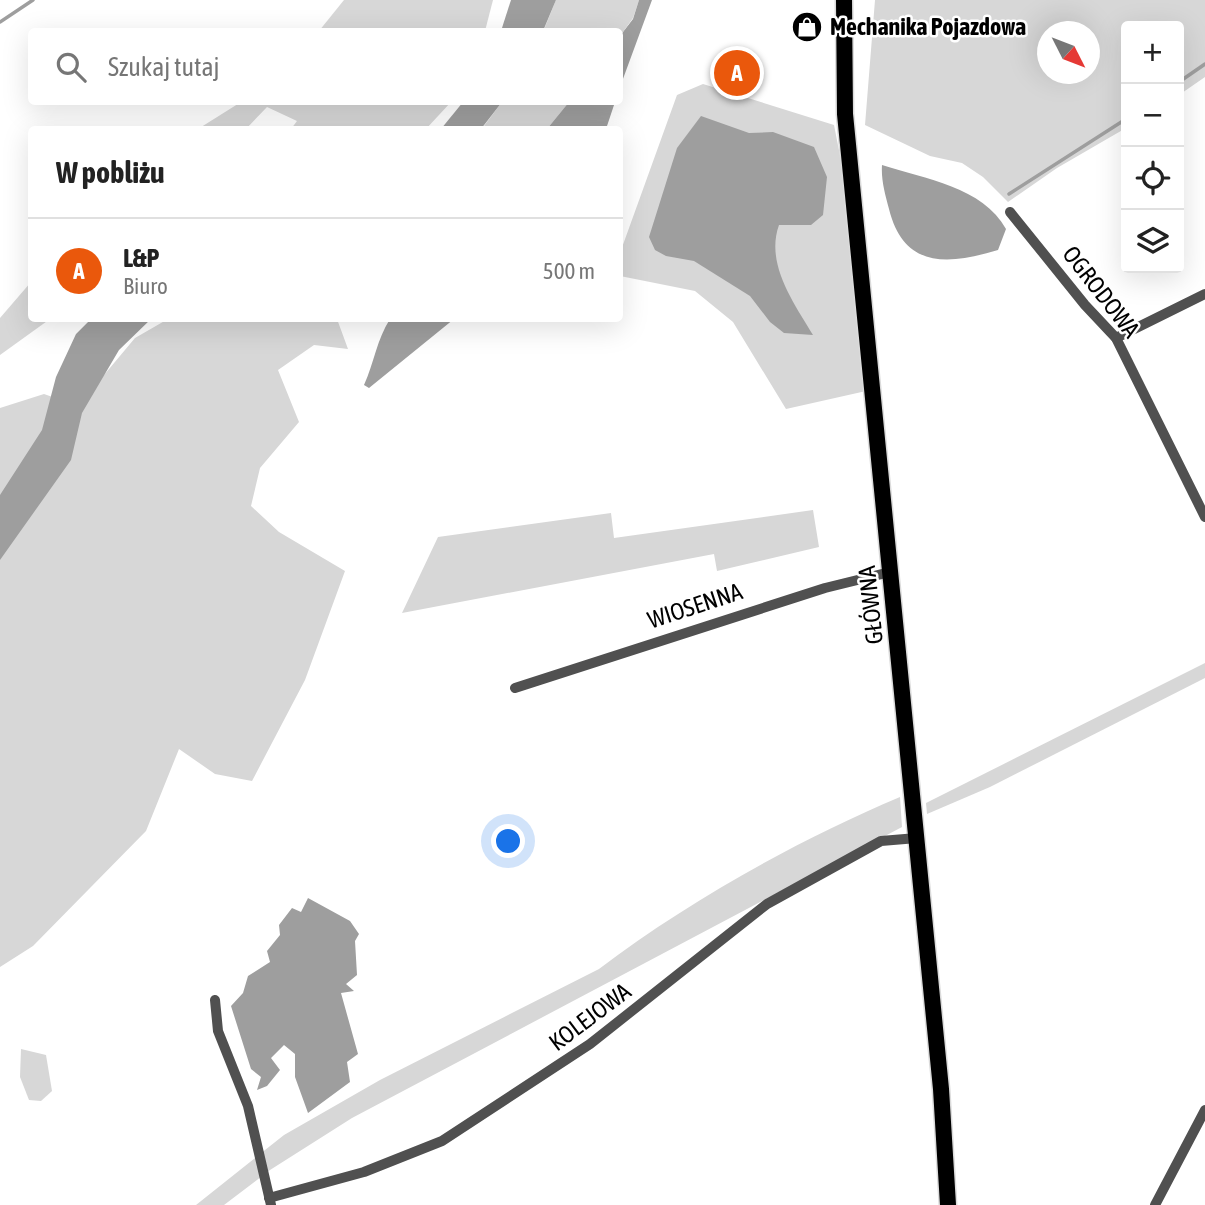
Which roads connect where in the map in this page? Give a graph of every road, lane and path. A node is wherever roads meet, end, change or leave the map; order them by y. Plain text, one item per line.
1 (845, 0) edge
2 (1010, 212) dead end
3 (1205, 294) edge
4 (1116, 338) junction
5 (1205, 517) edge
6 (890, 572) junction
7 (515, 688) dead end
8 (917, 838) junction
9 (215, 1000) dead end
10 (1205, 1110) edge
11 (270, 1201) edge
12 (948, 1205) edge
13 (1156, 1205) edge

1 - 6 main road, GŁÓWNA
2 - 4 street, OGRODOWA
3 - 4 street
4 - 5 street, OGRODOWA
6 - 7 street, WIOSENNA
6 - 8 main road, GŁÓWNA
8 - 11 street, KOLEJOWA
8 - 12 main road, GŁÓWNA
9 - 11 street
10 - 13 street

